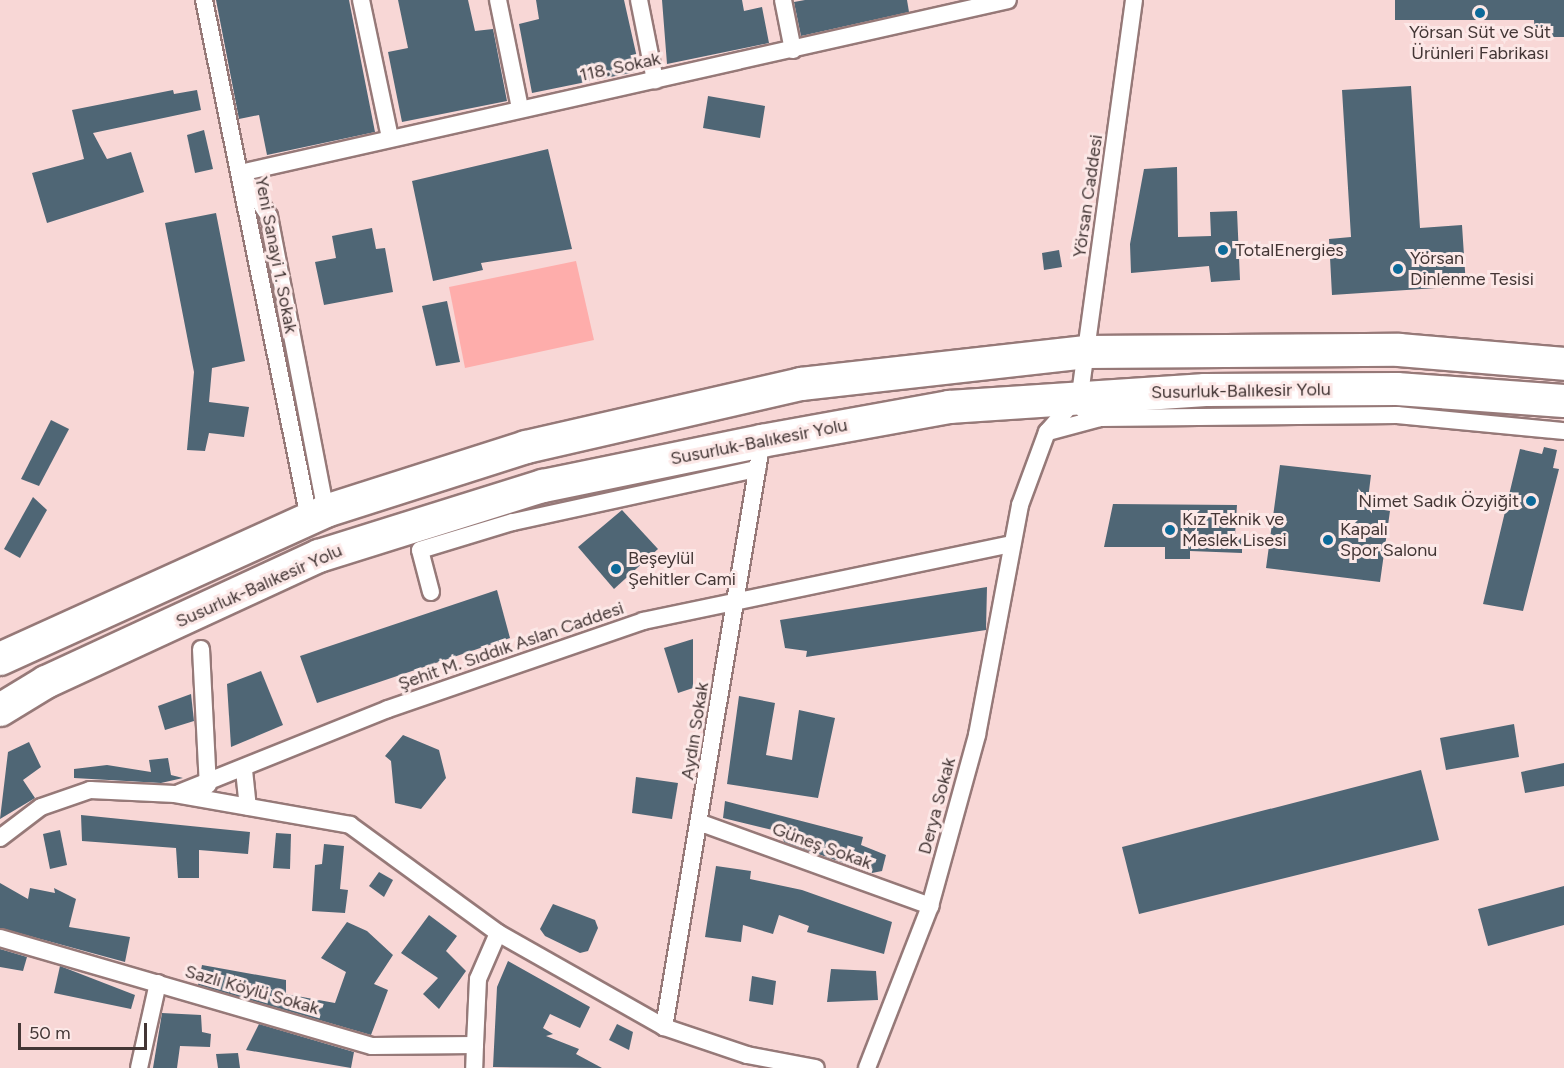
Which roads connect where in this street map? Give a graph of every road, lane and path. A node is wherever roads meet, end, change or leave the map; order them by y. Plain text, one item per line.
1 (204, 0) edge
2 (361, 0) edge
3 (498, 0) edge
4 (639, 0) edge
5 (783, 0) edge
6 (1008, 0) edge
7 (1134, 0) edge
8 (941, 7) edge
9 (794, 50) junction
10 (655, 80) junction
11 (520, 108) junction
12 (390, 138) junction
13 (240, 173) junction
14 (1086, 352) junction
15 (1051, 353) junction
16 (1564, 364) edge
17 (1564, 401) edge
18 (1090, 407) junction
19 (860, 423) junction
20 (1564, 431) edge
21 (1047, 432) junction
22 (759, 455) junction
23 (318, 514) junction
24 (1012, 544) junction
25 (431, 592) dead end
26 (735, 600) junction
27 (201, 650) dead end
28 (0, 659) edge
29 (0, 710) edge
30 (244, 770) junction
31 (208, 785) junction
32 (175, 794) junction
33 (248, 807) junction
34 (701, 823) junction
35 (0, 838) edge
36 (930, 906) junction
37 (498, 933) junction
38 (0, 938) edge
39 (158, 982) junction
40 (664, 1027) junction
41 (474, 1045) junction
42 (139, 1068) edge
43 (474, 1068) edge
44 (816, 1068) edge
45 (867, 1068) edge

1 - 13 street, Yeni Sanayi 1. Sokak
2 - 12 street
3 - 11 street
4 - 10 street
5 - 9 street
6 - 8 street, 118. Sokak
7 - 14 street, Yörsan Caddesi
8 - 9 street, 118. Sokak
9 - 10 street, 118. Sokak
10 - 11 street, 118. Sokak
11 - 12 street, 118. Sokak
12 - 13 street, 118. Sokak
13 - 23 street
14 - 15 highway
14 - 16 highway
14 - 18 street, Yörsan Caddesi
15 - 19 highway
15 - 23 highway
17 - 18 highway, Susurluk-Balıkesir Yolu
18 - 19 highway, Susurluk-Balıkesir Yolu
18 - 20 street
18 - 21 street
18 - 21 street
19 - 22 highway, Susurluk-Balıkesir Yolu
21 - 24 street, Derya Sokak
22 - 25 street
22 - 26 street, Aydın Sokak
22 - 29 highway, Susurluk-Balıkesir Yolu
23 - 28 highway
24 - 26 street, Şehit M. Sıddık Aslan Caddesi
24 - 36 street, Derya Sokak
26 - 30 street, Şehit M. Sıddık Aslan Caddesi
26 - 34 street, Aydın Sokak
27 - 31 street
30 - 31 street, Şehit M. Sıddık Aslan Caddesi
30 - 33 street
31 - 32 street, Şehit M. Sıddık Aslan Caddesi
32 - 33 street
32 - 35 street
33 - 37 street
34 - 36 street, Güneş Sokak
34 - 40 street, Aydın Sokak
36 - 45 street, Derya Sokak
37 - 40 street
37 - 41 street
38 - 39 street, Sazlı Köylü Sokak
39 - 41 street, Sazlı Köylü Sokak
39 - 42 street
40 - 44 street
41 - 43 street

